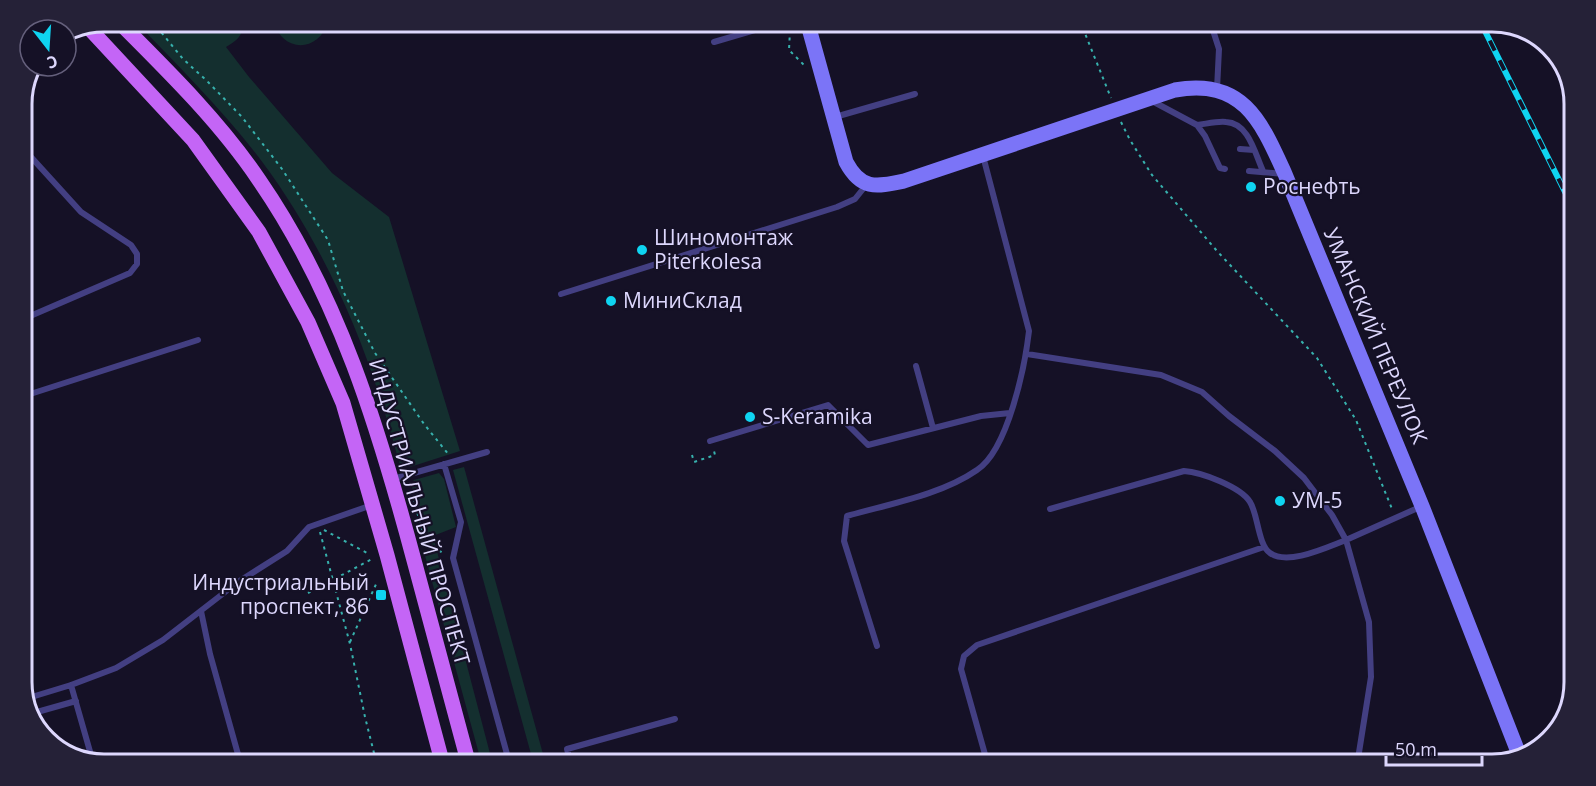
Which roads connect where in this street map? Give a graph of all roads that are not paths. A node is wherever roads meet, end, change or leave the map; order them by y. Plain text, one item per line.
1 (129, 32) edge
2 (749, 32) edge
3 (810, 32) edge
4 (1214, 32) edge
5 (93, 33) edge
6 (714, 42) dead end
7 (1217, 89) junction
8 (915, 94) dead end
9 (1149, 99) junction
10 (834, 117) junction
11 (1197, 126) junction
12 (1240, 149) dead end
13 (1254, 150) junction
14 (983, 156) junction
15 (32, 158) edge
16 (1225, 169) dead end
17 (1249, 171) dead end
18 (1263, 171) junction
19 (1285, 174) junction
20 (867, 184) junction
21 (561, 294) dead end
22 (32, 315) edge
23 (198, 340) dead end
24 (1027, 354) junction
25 (916, 366) dead end
26 (32, 393) edge
27 (1010, 413) junction
28 (933, 428) junction
29 (710, 441) road end
30 (488, 452) dead end
31 (444, 464) junction
32 (399, 477) junction
33 (373, 505) junction
34 (1422, 506) junction
35 (1050, 509) dead end
36 (1346, 540) junction
37 (1264, 547) junction
38 (201, 611) junction
39 (877, 646) dead end
40 (71, 685) junction
41 (33, 697) edge
42 (76, 702) junction
43 (38, 712) edge
44 (675, 719) dead end
45 (1517, 750) edge
46 (91, 753) edge
47 (238, 754) edge
48 (440, 754) edge
49 (466, 754) edge
50 (507, 754) edge
51 (568, 754) edge
52 (985, 754) edge
53 (1359, 754) edge

1 - 32 main road, ИНДУСТРИАЛЬНЫЙ ПРОСПЕКТ
2 - 6 lane
3 - 10 street
4 - 7 lane
5 - 33 main road, ИНДУСТРИАЛЬНЫЙ ПРОСПЕКТ
7 - 9 street, УМАНСКИЙ ПЕРЕУЛОК
7 - 19 street, УМАНСКИЙ ПЕРЕУЛОК
8 - 10 lane
9 - 11 lane
9 - 14 street, УМАНСКИЙ ПЕРЕУЛОК
10 - 20 street
11 - 13 lane
11 - 16 lane
12 - 13 lane
13 - 18 lane
14 - 20 street, УМАНСКИЙ ПЕРЕУЛОК
14 - 24 lane
15 - 22 lane
17 - 18 lane
18 - 19 lane
19 - 34 street, УМАНСКИЙ ПЕРЕУЛОК
20 - 21 lane
23 - 26 lane
24 - 27 lane
24 - 36 lane
25 - 28 lane
27 - 28 lane
27 - 39 lane
28 - 29 lane
30 - 31 lane
31 - 32 lane
31 - 50 lane
32 - 49 main road, ИНДУСТРИАЛЬНЫЙ ПРОСПЕКТ
33 - 38 lane
33 - 48 main road, ИНДУСТРИАЛЬНЫЙ ПРОСПЕКТ
34 - 36 lane
34 - 45 street, УМАНСКИЙ ПЕРЕУЛОК
35 - 37 lane
36 - 37 lane
36 - 53 lane
37 - 52 lane
38 - 40 lane
38 - 47 lane
40 - 41 lane
40 - 42 lane
42 - 43 lane
42 - 46 lane
44 - 51 lane

